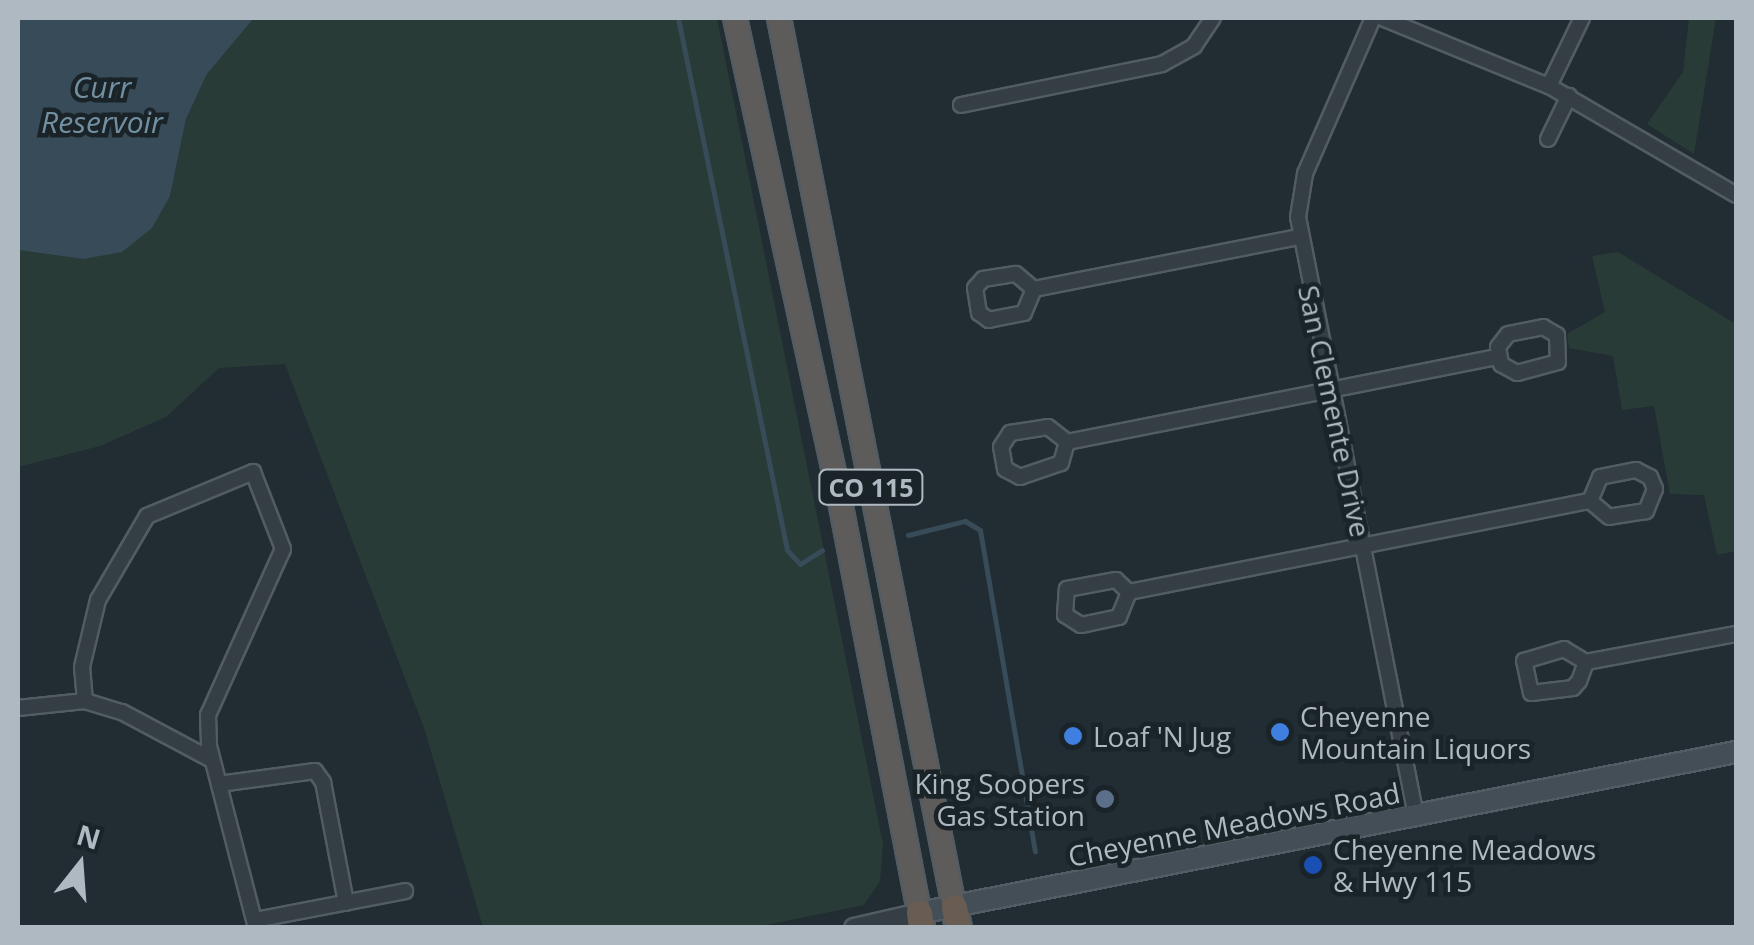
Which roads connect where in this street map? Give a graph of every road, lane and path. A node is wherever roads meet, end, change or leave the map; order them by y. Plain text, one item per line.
1 (735, 18) edge
2 (779, 18) edge
3 (1214, 18) edge
4 (1373, 18) edge
5 (1382, 18) edge
6 (1582, 18) edge
7 (1549, 86) junction
8 (1569, 96) junction
9 (961, 105) dead end
10 (1548, 138) dead end
11 (1736, 195) edge
12 (1300, 237) junction
13 (1034, 289) dead end
14 (1497, 357) junction
15 (1330, 391) junction
16 (1067, 442) junction
17 (1590, 502) junction
18 (1363, 547) junction
19 (1129, 592) junction
20 (1736, 634) edge
21 (1586, 662) junction
22 (84, 701) junction
23 (18, 708) edge
24 (1736, 752) edge
25 (212, 760) junction
26 (219, 784) junction
27 (1416, 816) junction
28 (405, 892) dead end
29 (346, 903) junction
30 (956, 917) edge
31 (920, 920) edge
32 (256, 924) edge
33 (854, 928) edge

1 - 31 highway, CO 115
2 - 30 highway, CO 115
3 - 9 street
4 - 12 street, San Clemente Drive
5 - 7 street
6 - 7 street
7 - 8 street
8 - 10 street
8 - 11 street
12 - 13 street
12 - 15 street, San Clemente Drive
14 - 14 street
14 - 15 street
15 - 16 street
15 - 18 street, San Clemente Drive
16 - 16 street
17 - 17 street
17 - 18 street
18 - 19 street
18 - 27 street, San Clemente Drive
19 - 19 street
20 - 21 street
21 - 21 street
22 - 23 street
22 - 25 street
22 - 25 street
24 - 27 main road, Cheyenne Meadows Road
25 - 26 street
26 - 29 street
26 - 32 street
27 - 30 main road, Cheyenne Meadows Road
28 - 29 street
29 - 32 street
30 - 31 main road, Cheyenne Meadows Road
31 - 33 street

